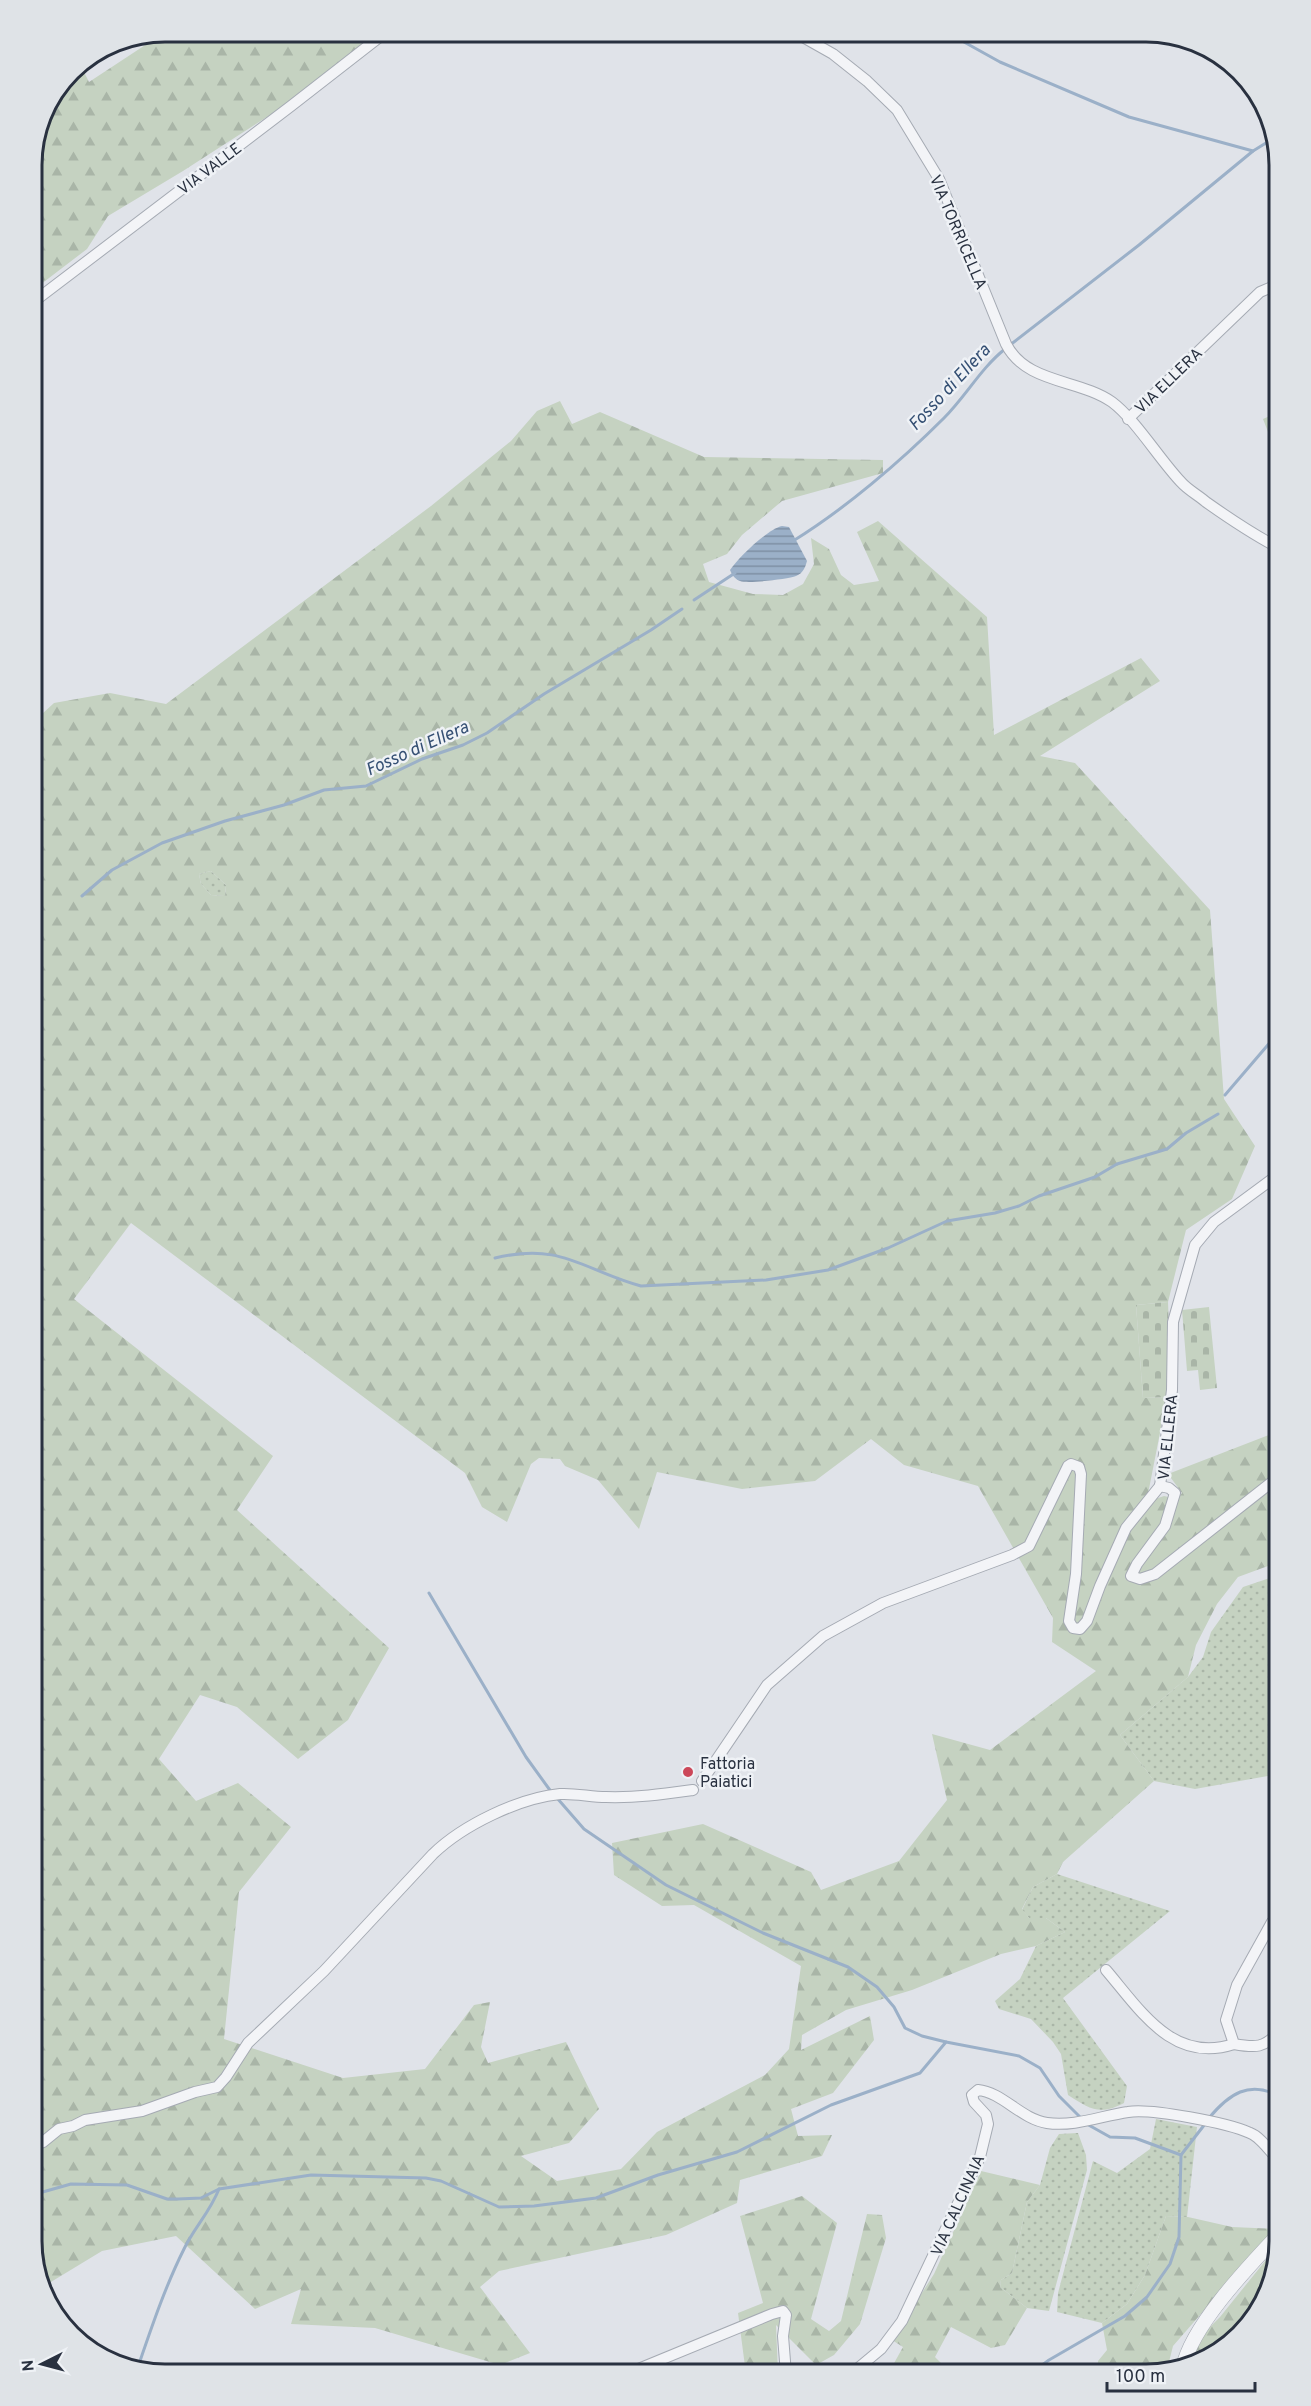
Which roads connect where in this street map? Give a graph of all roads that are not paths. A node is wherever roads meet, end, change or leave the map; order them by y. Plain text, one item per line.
1 (373, 42) edge
2 (812, 42) edge
3 (1269, 288) edge
4 (42, 295) edge
5 (1128, 418) junction
6 (1269, 542) edge
7 (1269, 1182) edge
8 (1269, 1484) edge
9 (1160, 1486) junction
10 (702, 1780) dead end
11 (693, 1790) dead end
12 (1269, 1927) edge
13 (1106, 1970) dead end
14 (1269, 2043) edge
15 (1234, 2044) junction
16 (42, 2142) edge
17 (1269, 2150) edge
18 (1269, 2246) edge
19 (1187, 2357) edge
20 (650, 2364) edge
21 (785, 2364) edge
22 (863, 2364) edge

1 - 4 street, VIA VALLE
2 - 5 street, VIA TORRICELLA
3 - 5 street, VIA ELLERA
5 - 6 street, VIA ELLERA
7 - 9 street, VIA ELLERA
8 - 9 street, VIA ELLERA
9 - 10 street
11 - 16 street
12 - 15 street
13 - 15 street
14 - 15 street
17 - 22 street, VIA CALCINAIA
18 - 19 street
20 - 21 street

